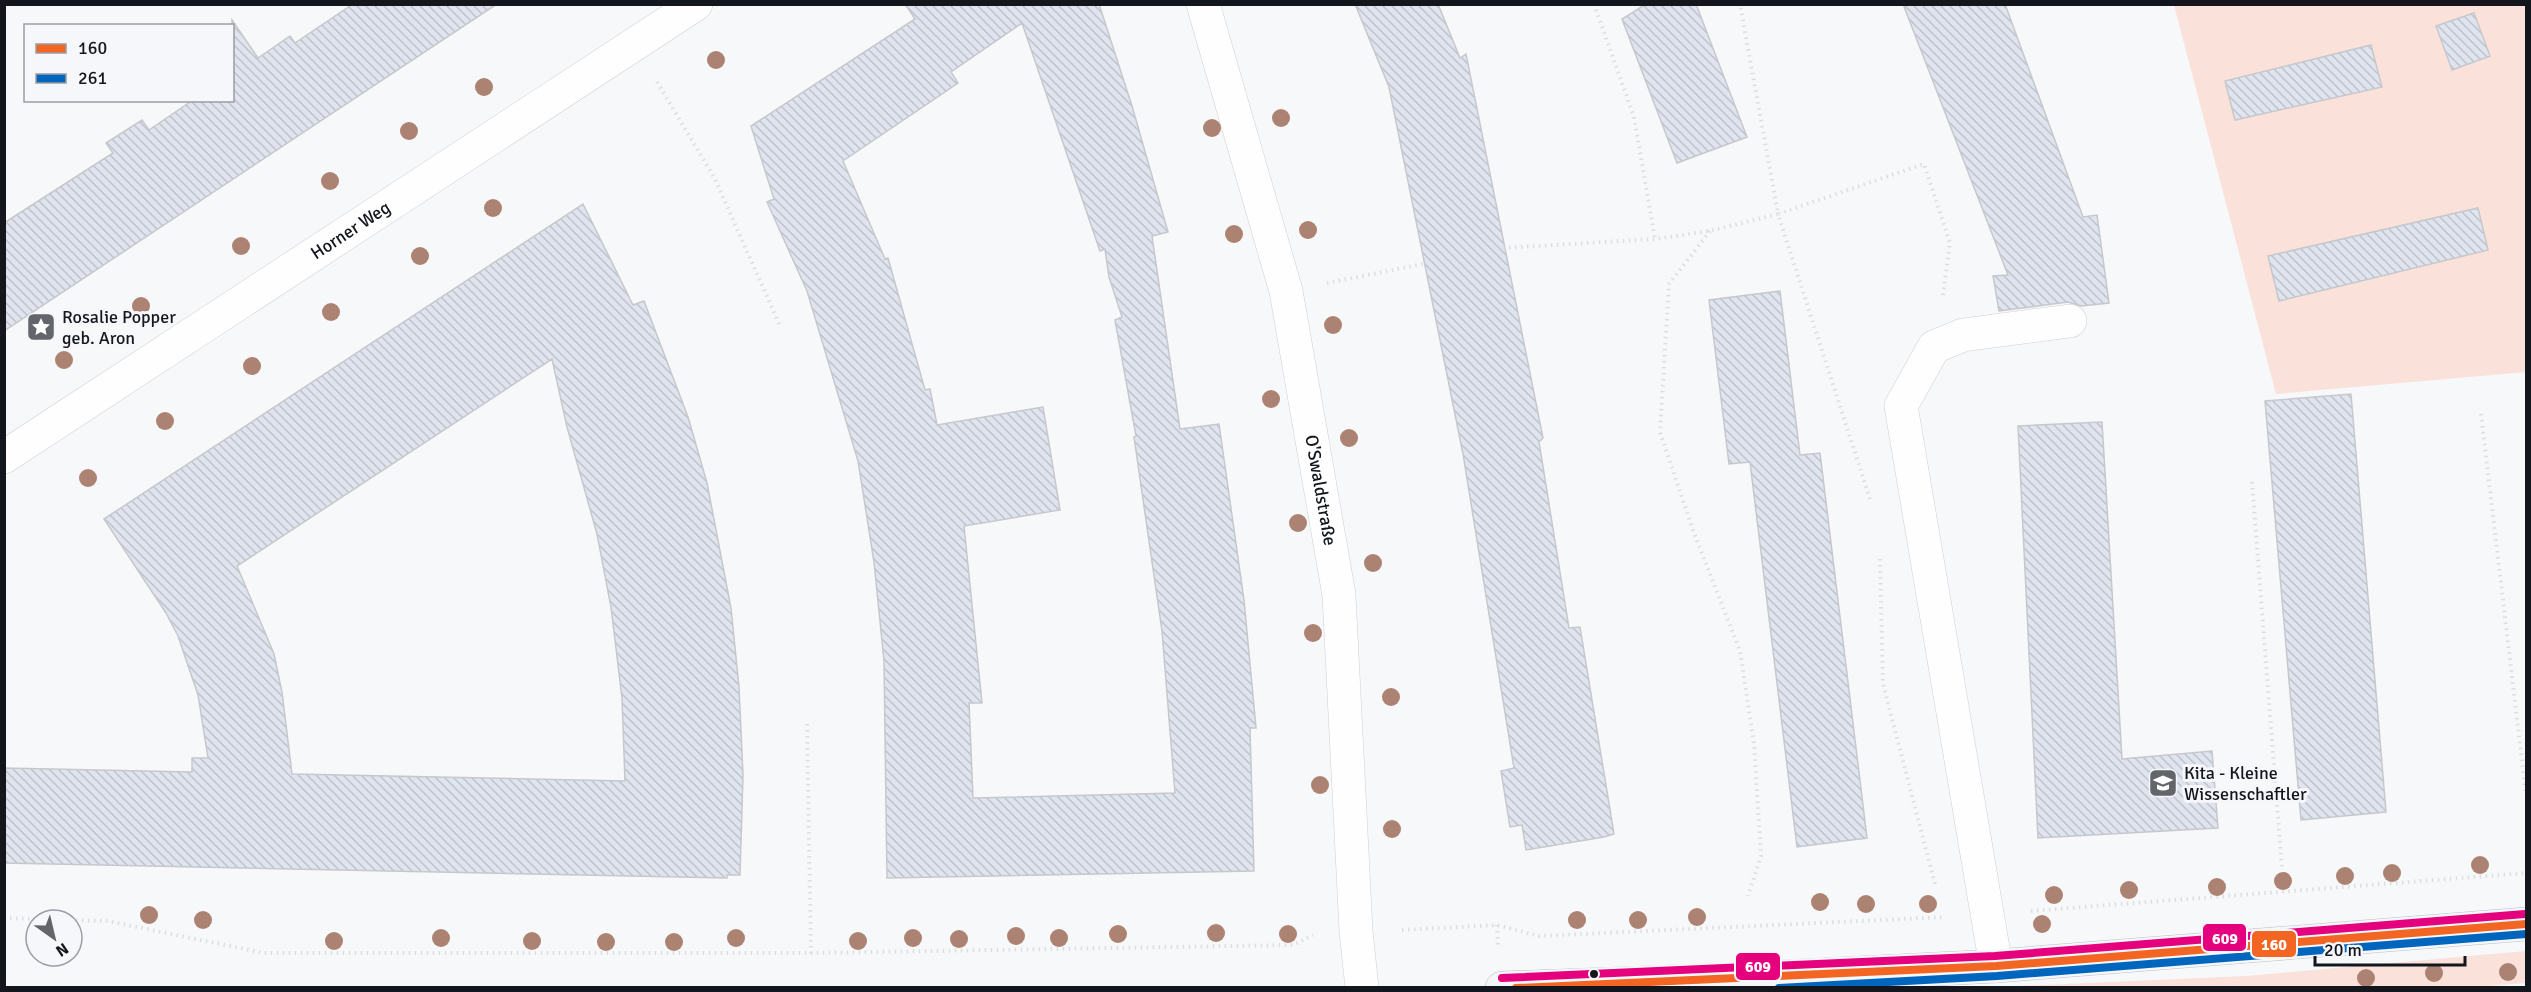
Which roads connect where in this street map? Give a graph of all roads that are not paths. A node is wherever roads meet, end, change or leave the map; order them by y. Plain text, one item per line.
1 (696, 4) edge
2 (1203, 4) edge
3 (2070, 321) dead end
4 (4, 457) edge
5 (2526, 924) edge
6 (1996, 966) junction
7 (1362, 987) edge
8 (1502, 987) edge

1 - 4 street, Horner Weg
2 - 7 street, O'Swaldstraße
3 - 6 street
5 - 6 main road
6 - 8 main road

